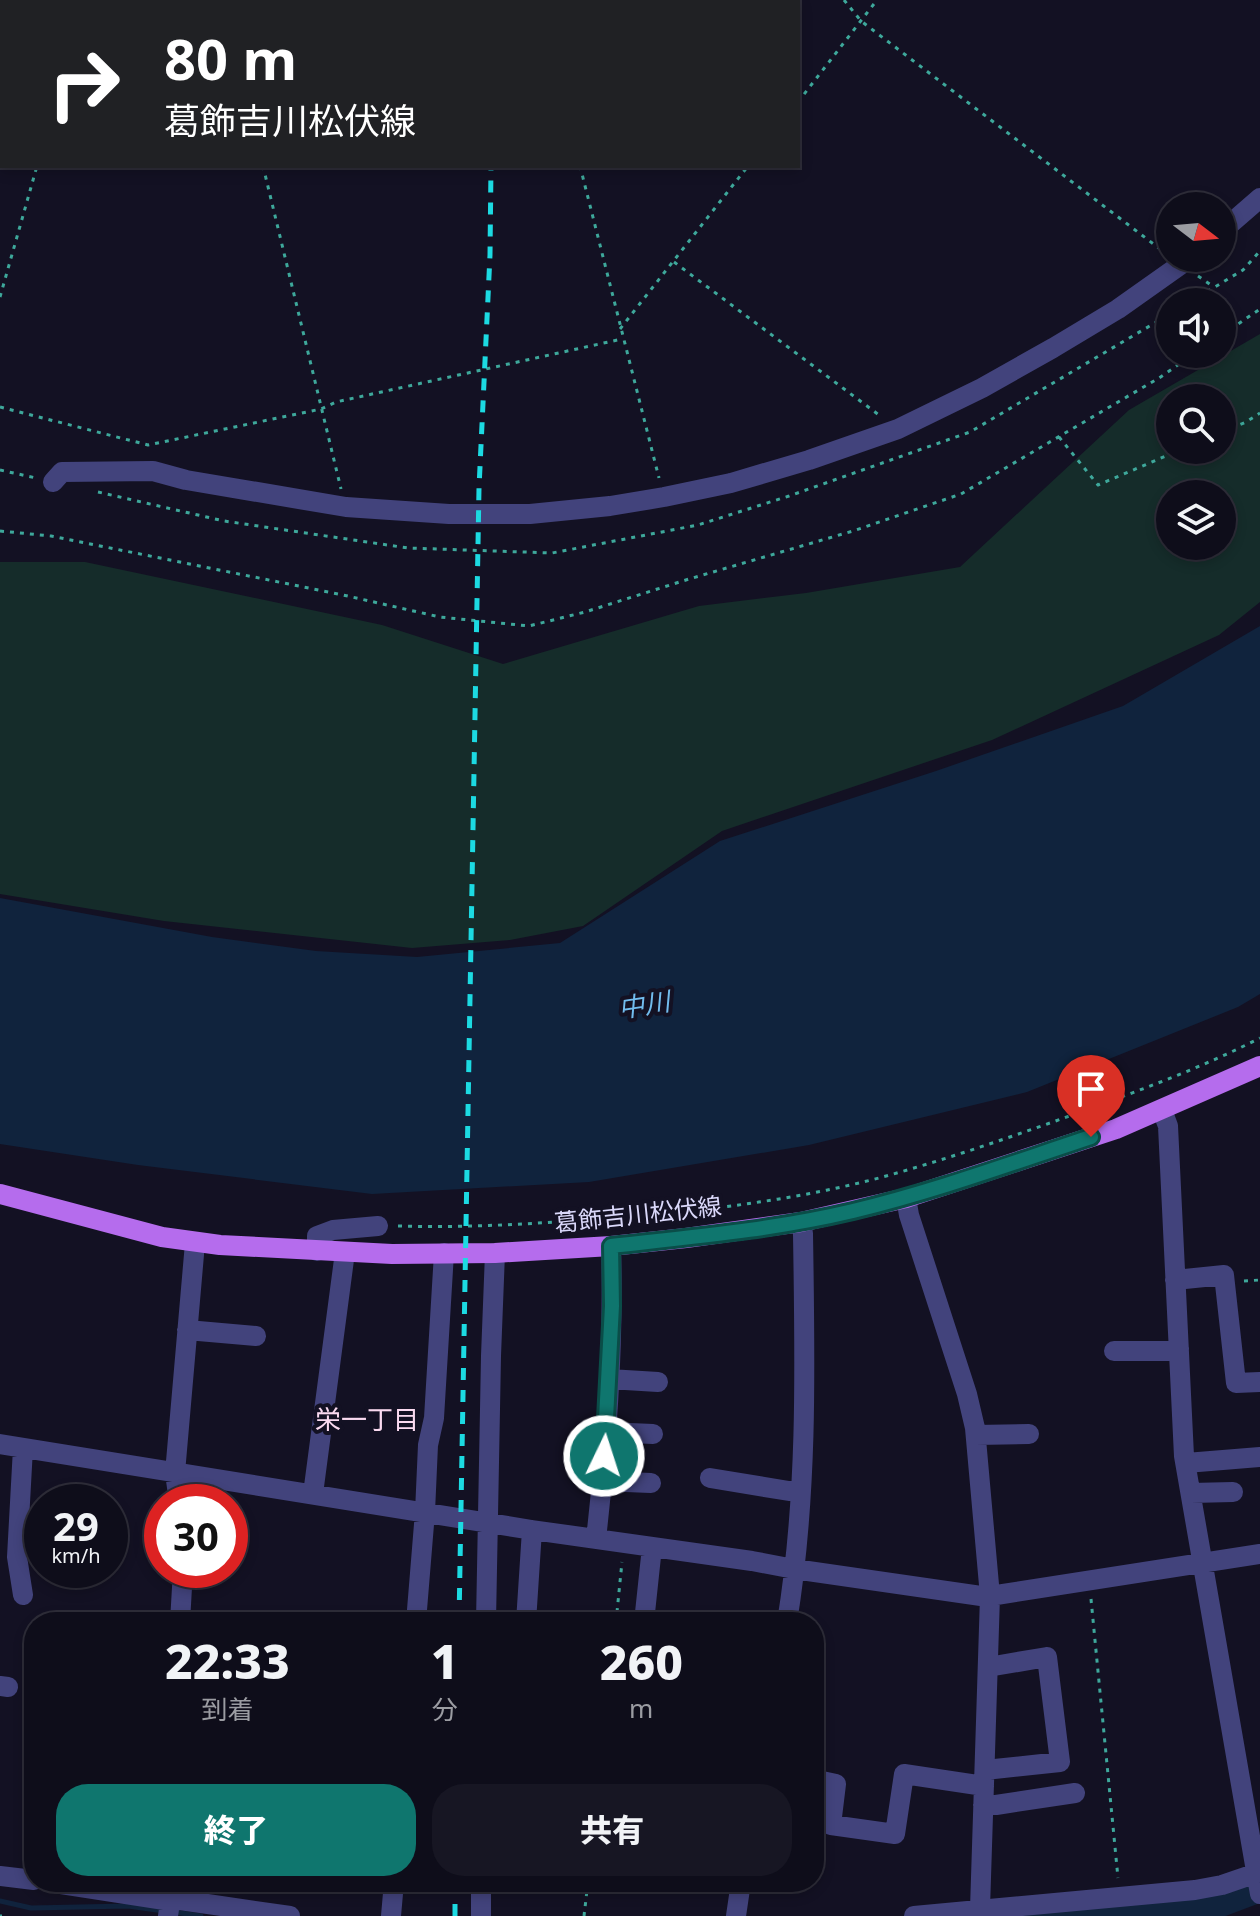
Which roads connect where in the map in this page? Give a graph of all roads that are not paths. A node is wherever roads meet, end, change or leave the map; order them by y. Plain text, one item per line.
1 (1260, 198) edge
2 (1236, 219) edge
3 (1170, 272) edge
4 (53, 482) dead end
5 (1260, 1066) edge
6 (1162, 1110) junction
7 (0, 1194) edge
8 (906, 1198) junction
9 (801, 1222) junction
10 (378, 1226) road end
11 (195, 1243) junction
12 (611, 1246) junction
13 (317, 1251) junction
14 (345, 1252) junction
15 (444, 1253) junction
16 (495, 1253) junction
17 (1175, 1280) junction
18 (187, 1330) junction
19 (256, 1336) dead end
20 (1179, 1349) junction
21 (1114, 1351) dead end
22 (609, 1379) junction
23 (658, 1382) dead end
24 (1260, 1382) edge
25 (606, 1432) junction
26 (653, 1434) dead end
27 (1029, 1434) dead end
28 (976, 1435) junction
29 (0, 1444) edge
30 (23, 1448) junction
31 (1260, 1457) edge
32 (1186, 1463) junction
33 (175, 1473) junction
34 (710, 1478) dead end
35 (601, 1481) junction
36 (651, 1483) dead end
37 (177, 1484) edge
38 (800, 1490) junction
39 (1233, 1492) dead end
40 (1191, 1493) junction
41 (313, 1494) junction
42 (425, 1512) junction
43 (488, 1523) junction
44 (532, 1530) junction
45 (596, 1539) junction
46 (652, 1547) junction
47 (1260, 1554) edge
48 (1204, 1563) junction
49 (794, 1569) junction
50 (182, 1588) edge
51 (23, 1595) dead end
52 (990, 1596) junction
53 (181, 1612) edge
54 (417, 1612) edge
55 (486, 1612) edge
56 (527, 1612) edge
57 (645, 1612) edge
58 (788, 1612) edge
59 (988, 1667) junction
60 (824, 1781) edge
61 (984, 1787) junction
62 (1075, 1793) dead end
63 (0, 1876) edge
64 (24, 1879) edge
65 (1258, 1880) edge
66 (116, 1892) edge
67 (393, 1892) edge
68 (481, 1892) edge
69 (740, 1892) edge
70 (171, 1900) edge
71 (980, 1909) junction
72 (290, 1916) edge
73 (391, 1916) edge
74 (481, 1916) edge
75 (736, 1916) edge
76 (914, 1916) edge

1 - 2 street
3 - 4 street
5 - 6 main road, 葛飾吉川松伏線
6 - 8 main road, 葛飾吉川松伏線
6 - 17 street
7 - 11 main road, 葛飾吉川松伏線
8 - 9 main road, 葛飾吉川松伏線
8 - 28 street
9 - 12 main road, 葛飾吉川松伏線
9 - 38 street
10 - 13 street
11 - 13 main road, 葛飾吉川松伏線
11 - 18 street
12 - 16 main road, 葛飾吉川松伏線
12 - 22 street
13 - 14 main road, 葛飾吉川松伏線
14 - 15 main road, 葛飾吉川松伏線
14 - 41 street
15 - 16 main road, 葛飾吉川松伏線
15 - 42 street
16 - 43 street
17 - 20 street
17 - 24 street
18 - 19 street
18 - 33 street
20 - 21 street
20 - 32 street
22 - 23 street
22 - 25 street
25 - 26 street
25 - 35 street
27 - 28 street
28 - 52 street
29 - 30 street
30 - 33 street
30 - 51 street
31 - 32 street
32 - 40 street
33 - 37 street
33 - 41 street
34 - 38 street
35 - 36 street
35 - 45 street
38 - 49 street
39 - 40 street
40 - 48 street
41 - 42 street
42 - 43 street
42 - 54 street
43 - 44 street
43 - 55 street
44 - 45 street
44 - 56 street
45 - 46 street
46 - 49 street
46 - 57 street
47 - 48 street
48 - 52 street
48 - 65 street
49 - 52 street
49 - 58 street
50 - 53 street
52 - 59 street
59 - 61 street
59 - 61 street
60 - 61 street
61 - 62 street
61 - 71 street
63 - 64 street
65 - 71 street
66 - 70 street
67 - 73 street
68 - 74 street
69 - 75 street
70 - 72 street
71 - 76 street

